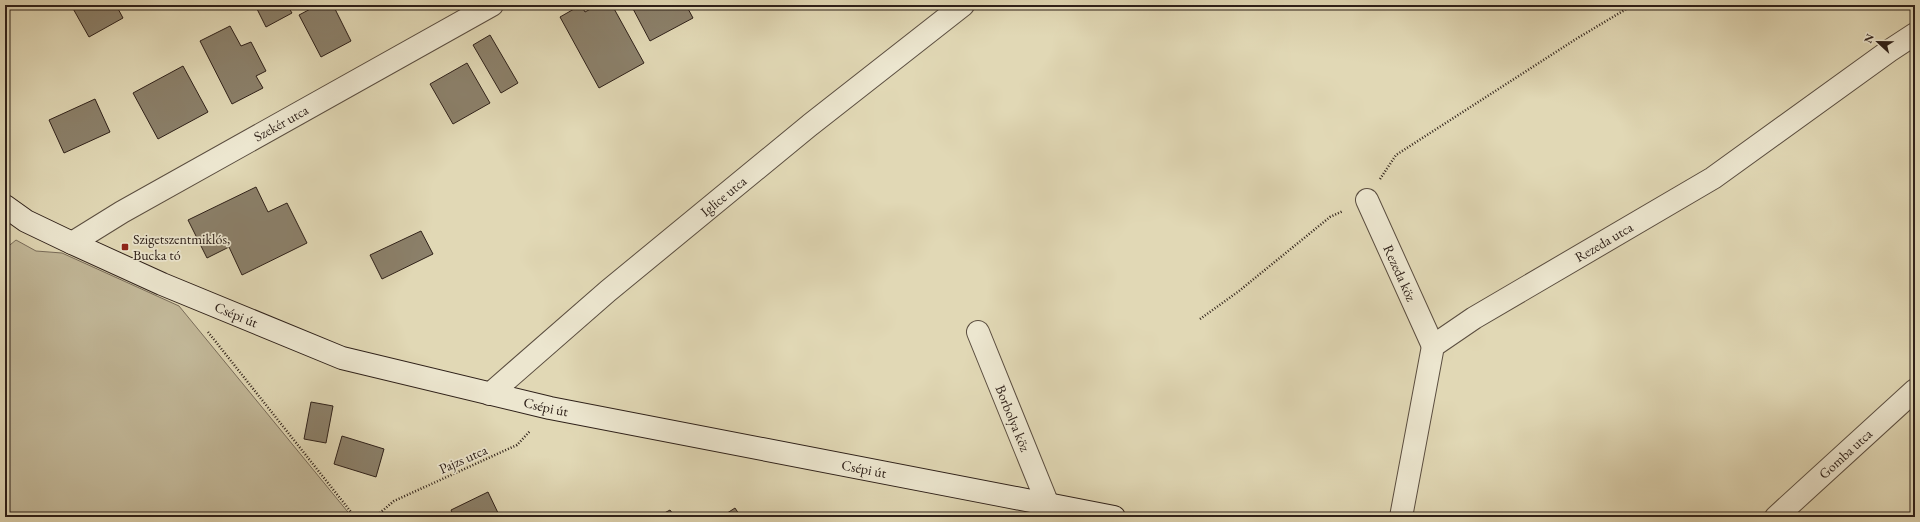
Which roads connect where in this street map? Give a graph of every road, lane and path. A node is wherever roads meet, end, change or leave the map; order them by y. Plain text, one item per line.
1 (492, 5) edge
2 (963, 5) edge
3 (1633, 5) edge
4 (1915, 34) edge
5 (1367, 200) junction
6 (5, 206) edge
7 (72, 243) junction
8 (1200, 319) dead end
9 (204, 327) dead end
10 (978, 332) dead end
11 (1433, 346) junction
12 (1915, 390) edge
13 (490, 394) junction
14 (550, 408) junction
15 (1051, 510) edge
16 (355, 517) edge
17 (375, 517) edge
18 (1114, 517) edge
19 (1401, 517) edge
20 (1776, 517) edge

1 - 7 street, Szekér utca
2 - 13 street, Iglice utca
3 - 5 path
4 - 11 street, Rezeda utca
5 - 8 path
5 - 11 street, Rezeda köz
6 - 7 street, Csépi út
7 - 13 street, Csépi út
9 - 16 path
10 - 15 street, Borbolya köz
11 - 19 street
12 - 20 street, Gomba utca
13 - 14 street, Csépi út
14 - 15 street, Csépi út
14 - 17 path, Pajzs utca
15 - 18 street, Csépi út

